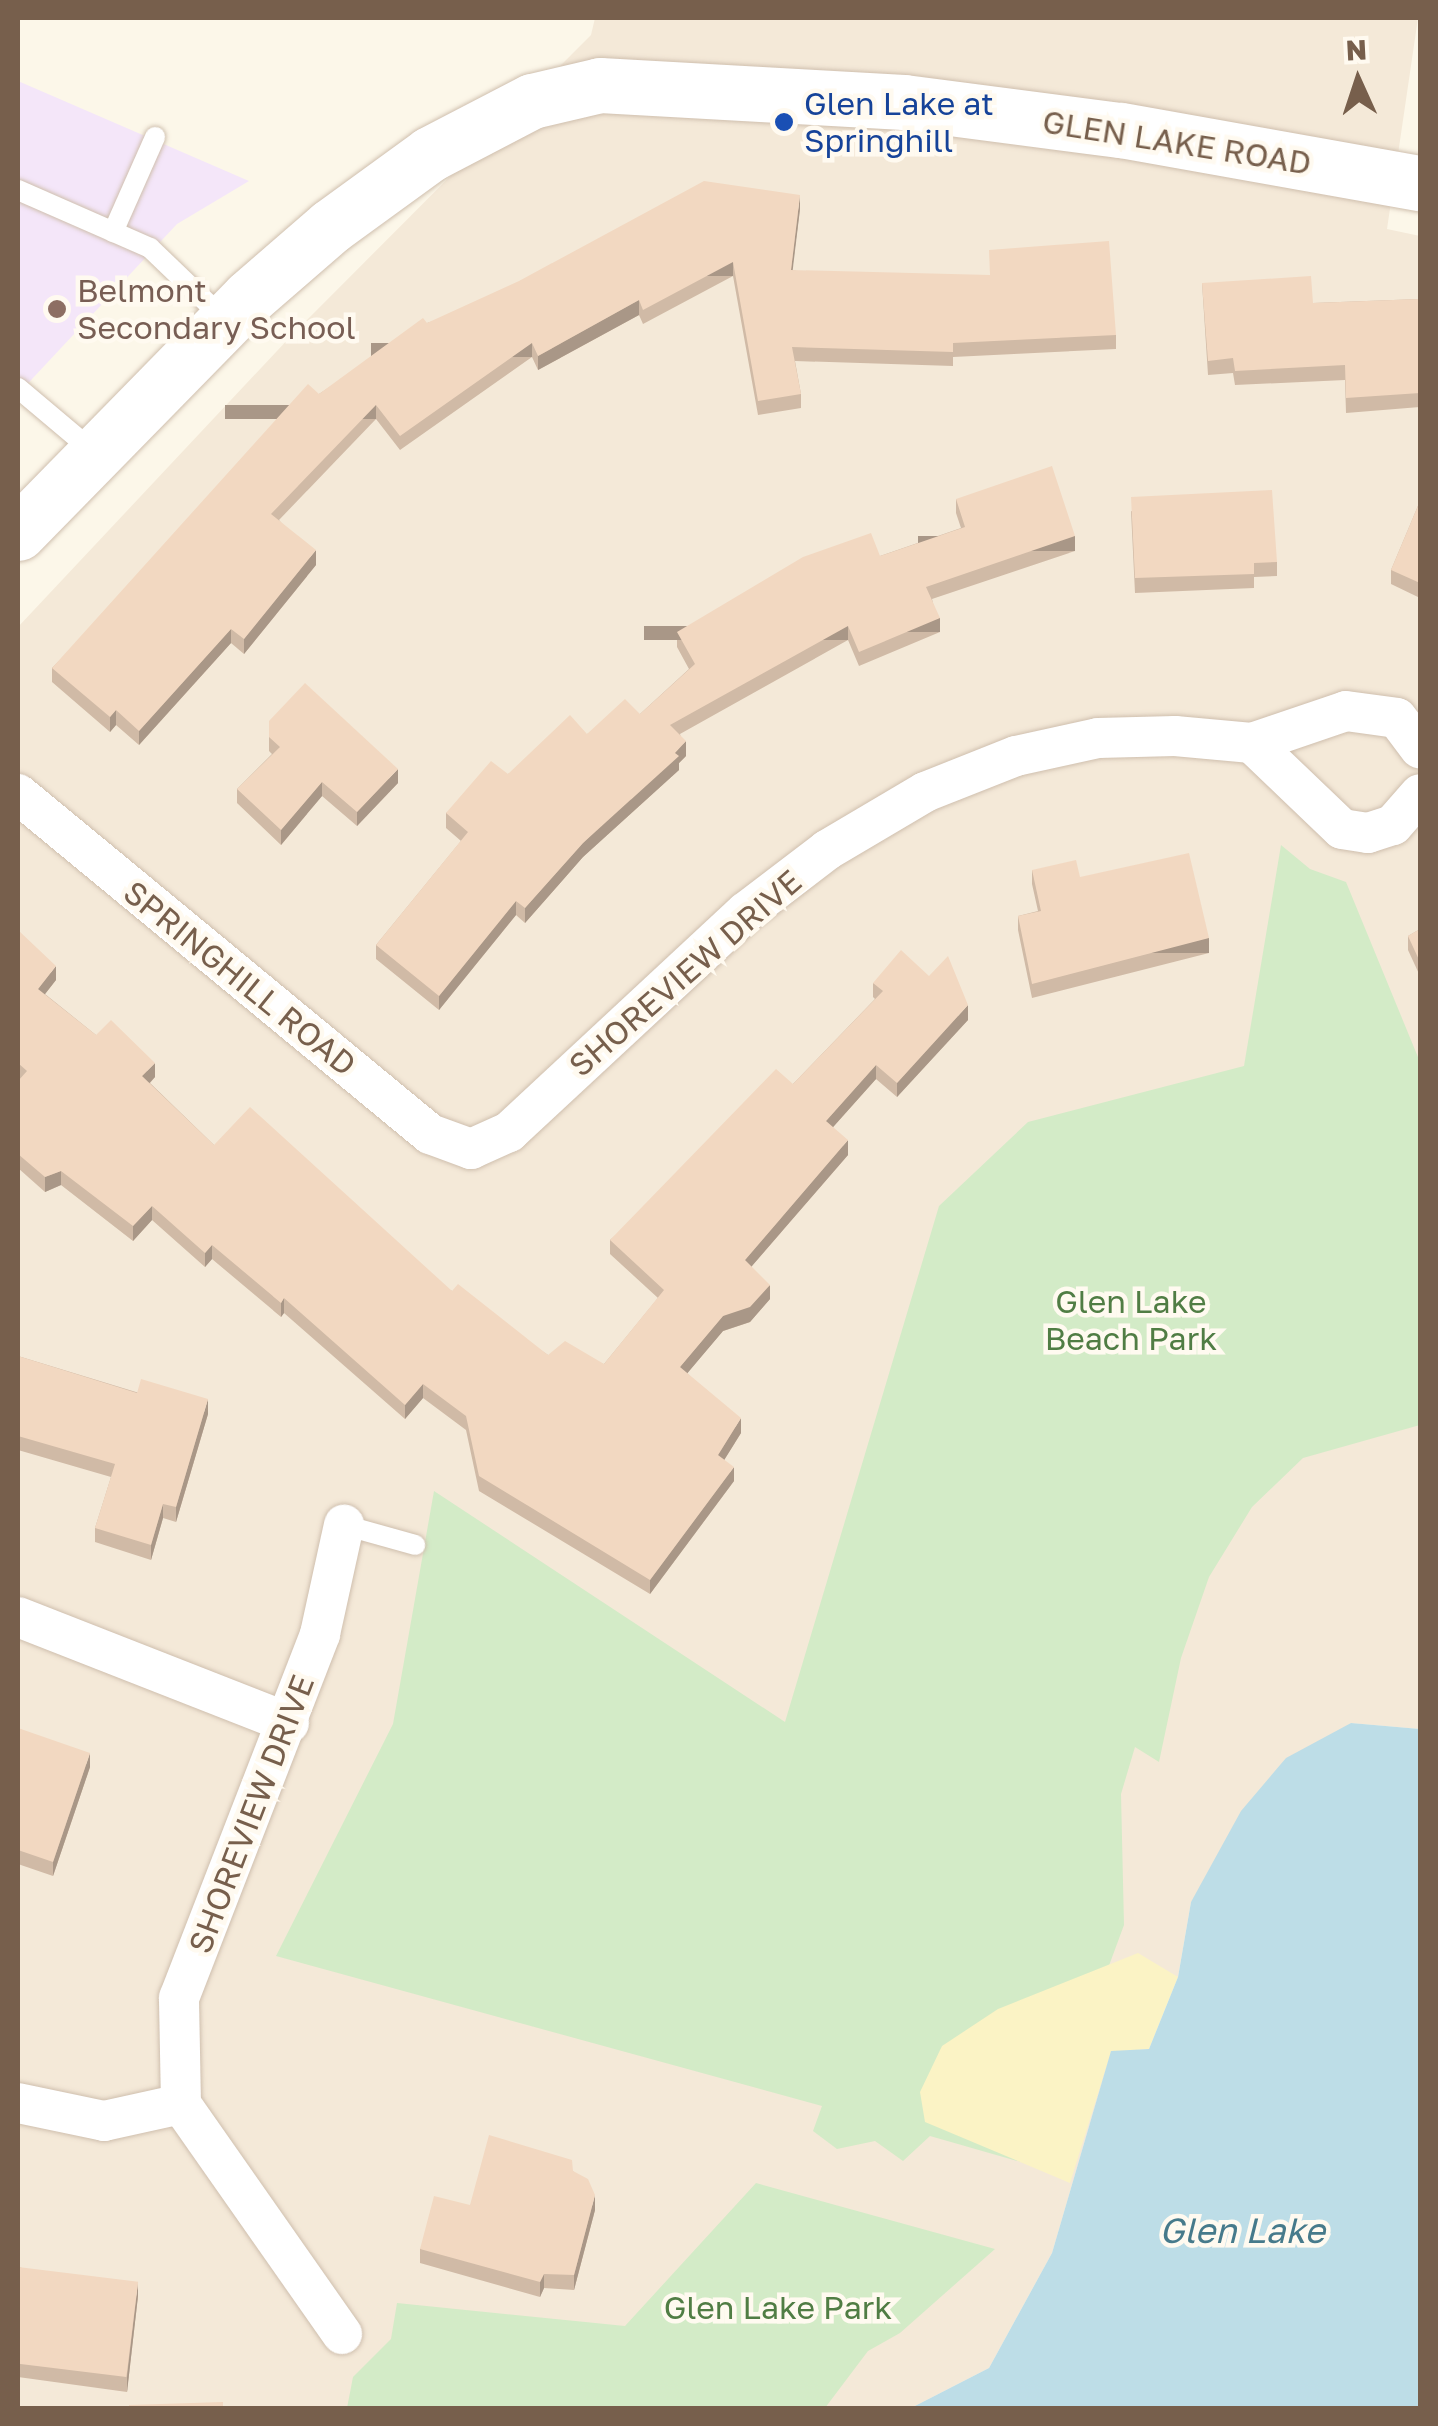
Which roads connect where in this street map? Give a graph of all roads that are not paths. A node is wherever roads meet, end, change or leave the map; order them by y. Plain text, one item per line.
1 (155, 137) dead end
2 (1420, 183) edge
3 (18, 190) edge
4 (113, 232) junction
5 (226, 320) junction
6 (18, 388) edge
7 (95, 453) junction
8 (18, 533) edge
9 (1252, 744) junction
10 (1420, 748) edge
11 (18, 794) edge
12 (1420, 794) edge
13 (471, 1148) joint
14 (344, 1525) joint
15 (415, 1545) dead end
16 (18, 1617) edge
17 (289, 1723) junction
18 (18, 2103) edge
19 (181, 2104) junction
20 (342, 2334) dead end

1 - 4 lane
2 - 5 street, GLEN LAKE ROAD
3 - 4 lane
4 - 5 lane
5 - 7 street, GLEN LAKE ROAD
6 - 7 lane
7 - 8 street, GLEN LAKE ROAD
9 - 10 street, SHOREVIEW DRIVE
9 - 12 street
9 - 13 street, SHOREVIEW DRIVE
11 - 13 street, SPRINGHILL ROAD
14 - 15 lane
14 - 17 street, SHOREVIEW DRIVE
16 - 17 street
17 - 19 street, SHOREVIEW DRIVE
18 - 19 street
19 - 20 street

